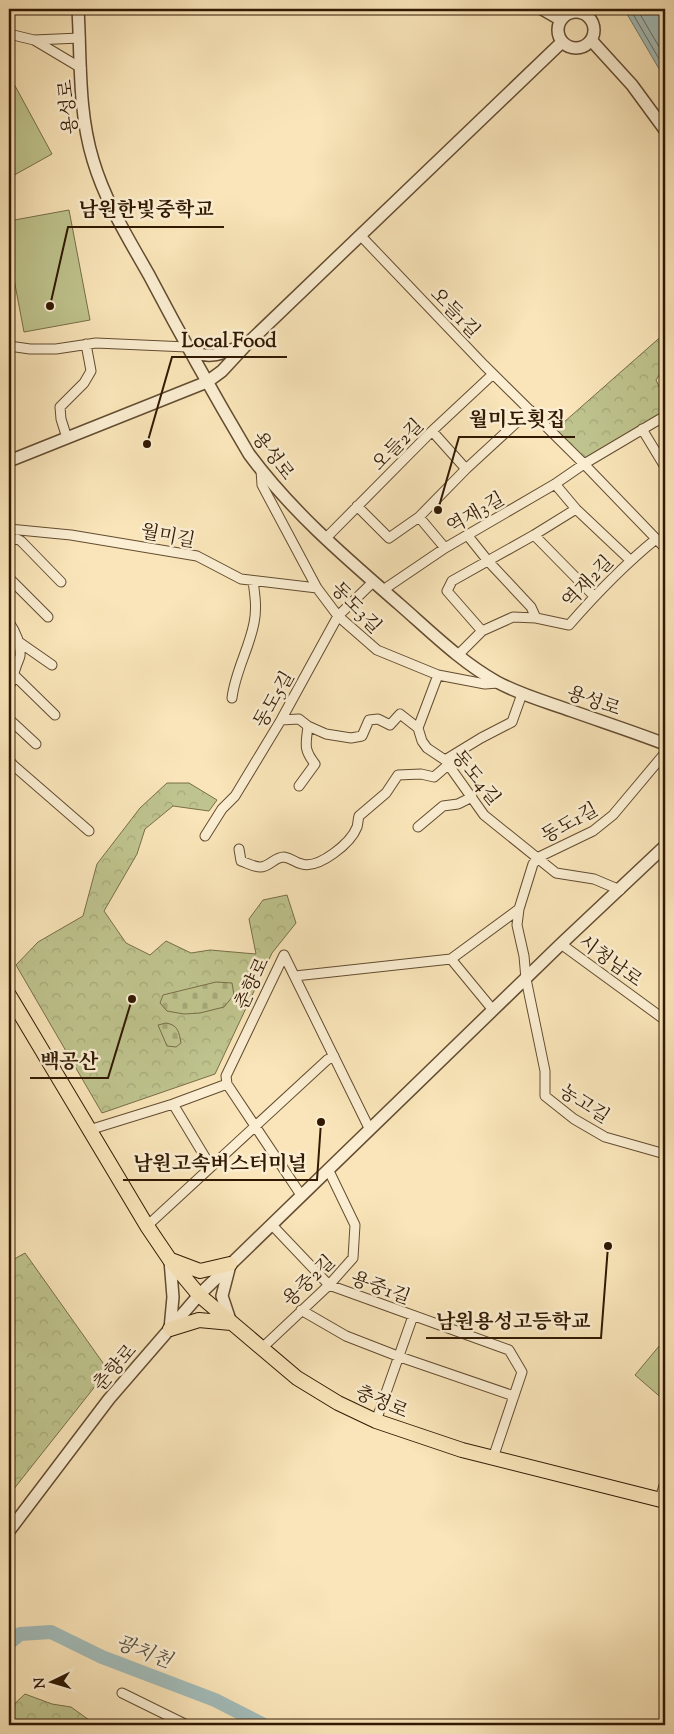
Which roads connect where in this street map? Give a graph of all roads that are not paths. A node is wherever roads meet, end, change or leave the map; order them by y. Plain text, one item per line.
1 (78, 9) edge
2 (542, 9) edge
3 (561, 20) junction
4 (9, 34) edge
5 (80, 38) junction
6 (34, 40) junction
7 (591, 40) junction
8 (562, 42) junction
9 (81, 68) junction
10 (665, 130) edge
11 (360, 235) junction
12 (86, 344) junction
13 (246, 344) junction
14 (9, 346) edge
15 (187, 347) junction
16 (493, 374) junction
17 (208, 382) junction
18 (530, 410) junction
19 (665, 416) edge
20 (642, 429) junction
21 (432, 431) junction
22 (68, 438) junction
23 (9, 461) edge
24 (584, 464) junction
25 (665, 467) edge
26 (466, 469) junction
27 (260, 470) junction
28 (555, 484) junction
29 (357, 506) junction
30 (576, 509) junction
31 (419, 517) junction
32 (9, 529) edge
33 (534, 535) junction
34 (468, 536) junction
35 (326, 538) junction
36 (656, 539) junction
37 (9, 541) edge
38 (445, 548) junction
39 (665, 548) edge
40 (630, 560) junction
41 (488, 561) junction
42 (9, 578) edge
43 (253, 581) junction
44 (61, 582) dead end
45 (374, 582) junction
46 (317, 588) junction
47 (383, 590) junction
48 (594, 596) junction
49 (338, 616) junction
50 (48, 617) dead end
51 (536, 618) junction
52 (9, 622) edge
53 (482, 632) junction
54 (19, 642) junction
55 (458, 656) junction
56 (52, 665) dead end
57 (11, 673) edge
58 (438, 675) junction
59 (498, 683) junction
60 (9, 686) edge
61 (522, 694) junction
62 (232, 698) dead end
63 (55, 714) dead end
64 (9, 720) edge
65 (282, 720) junction
66 (308, 726) junction
67 (418, 728) junction
68 (36, 744) dead end
69 (665, 744) edge
70 (665, 753) edge
71 (9, 760) edge
72 (447, 762) junction
73 (299, 786) dead end
74 (472, 797) junction
75 (418, 827) dead end
76 (89, 831) dead end
77 (205, 836) dead end
78 (665, 846) edge
79 (239, 849) dead end
80 (539, 857) junction
81 (620, 890) junction
82 (519, 908) junction
83 (561, 944) junction
84 (451, 959) junction
85 (295, 976) junction
86 (526, 979) junction
87 (9, 995) edge
88 (493, 1010) junction
89 (665, 1020) edge
90 (334, 1056) junction
91 (227, 1084) junction
92 (173, 1104) junction
93 (255, 1128) junction
94 (89, 1130) junction
95 (370, 1130) junction
96 (665, 1154) edge
97 (211, 1167) junction
98 (328, 1170) junction
99 (301, 1196) junction
100 (147, 1226) junction
101 (272, 1226) junction
102 (170, 1260) junction
103 (230, 1264) junction
104 (328, 1285) junction
105 (200, 1294) junction
106 (301, 1310) junction
107 (413, 1316) junction
108 (231, 1323) junction
109 (170, 1329) junction
110 (261, 1349) junction
111 (400, 1357) junction
112 (514, 1396) junction
113 (376, 1421) junction
114 (493, 1458) junction
115 (665, 1482) edge
116 (663, 1500) edge
117 (9, 1531) edge
118 (122, 1693) dead end
119 (187, 1725) edge

1 - 5 street, 용성로
2 - 3 street
3 - 7 street
3 - 8 street
4 - 6 street
5 - 6 street
5 - 9 street, 용성로
6 - 9 street
7 - 8 street
7 - 10 street
8 - 11 street
9 - 15 street, 용성로
11 - 13 street
11 - 16 street, 오들1길
12 - 14 street
12 - 15 street
12 - 22 street
13 - 15 street
13 - 17 street
15 - 17 street, 용성로
16 - 18 street, 오들1길
16 - 21 street, 오들2길
17 - 22 street
17 - 27 street, 용성로
18 - 24 street, 오들1길
18 - 26 street
19 - 20 street, 역재3길
20 - 24 street, 역재3길
20 - 25 street
21 - 26 street
21 - 29 street, 오들2길
22 - 23 street
24 - 28 street, 역재3길
24 - 36 street, 오들1길
26 - 31 street
27 - 35 street, 용성로
27 - 46 street, 동도3길
28 - 30 street
28 - 34 street, 역재3길
29 - 31 street
29 - 35 street, 오들2길
30 - 33 street
30 - 40 street
31 - 38 street
32 - 43 street, 월미길
33 - 41 street
33 - 48 street
34 - 38 street, 역재3길
34 - 41 street
35 - 45 street, 용성로
36 - 39 street, 오들1길
36 - 40 street, 역재2길
37 - 44 street
38 - 47 street, 역재3길
40 - 48 street, 역재2길
41 - 51 street
41 - 53 street
42 - 50 street
43 - 46 street, 월미길
43 - 62 street
45 - 47 street, 용성로
45 - 49 street, 동도5길
46 - 49 street, 동도3길
47 - 55 street, 용성로
48 - 51 street, 역재2길
49 - 58 street, 동도3길
49 - 65 street, 동도5길
51 - 53 street, 역재2길
52 - 54 street
53 - 55 street, 역재2길
54 - 56 street
54 - 57 street
55 - 59 street, 용성로
57 - 60 street
57 - 63 street
58 - 59 street, 동도3길
58 - 67 street
59 - 61 street, 용성로
61 - 69 street, 용성로
61 - 72 street
64 - 68 street
65 - 66 street
65 - 77 street, 동도5길
66 - 67 street
66 - 73 street
67 - 72 street, 동도4길
70 - 80 street, 동도1길
71 - 76 street
72 - 74 street, 동도4길
72 - 79 street
74 - 75 street
74 - 80 street, 동도4길
78 - 81 street, 춘향로
80 - 81 street, 동도4길
80 - 82 street, 동도1길
81 - 83 street, 춘향로
82 - 84 street
82 - 86 street, 동도1길
83 - 86 street, 춘향로
83 - 89 street, 시청남로
84 - 85 street
84 - 88 street
85 - 90 street, 춘향로
85 - 91 street, 춘향로
86 - 88 street, 춘향로
86 - 96 street, 농고길
87 - 94 main road, 충정로
88 - 95 street, 춘향로
90 - 93 street
90 - 95 street, 춘향로
91 - 92 street
91 - 93 street
92 - 94 street
92 - 97 street
93 - 97 street
93 - 99 street
94 - 100 main road, 충정로
95 - 98 street, 춘향로
97 - 100 street
98 - 99 street, 춘향로
98 - 104 street, 용중2길
99 - 101 street, 춘향로
100 - 102 main road, 충정로
101 - 103 street, 춘향로
101 - 104 street, 용중1길
102 - 103 main road
102 - 105 main road, 충정로
102 - 109 street
103 - 105 street, 춘향로
103 - 108 street
104 - 106 street, 용중2길
104 - 107 street, 용중1길
105 - 108 main road, 충정로
105 - 109 street, 춘향로
106 - 110 street, 용중2길
106 - 111 street
107 - 111 street
107 - 112 street, 용중1길
108 - 109 main road
108 - 110 main road, 충정로
109 - 117 street, 춘향로
110 - 113 main road, 충정로
111 - 112 street
111 - 113 street
112 - 114 street, 용중1길
113 - 114 main road, 충정로
114 - 116 main road, 충정로
115 - 116 street
118 - 119 street

